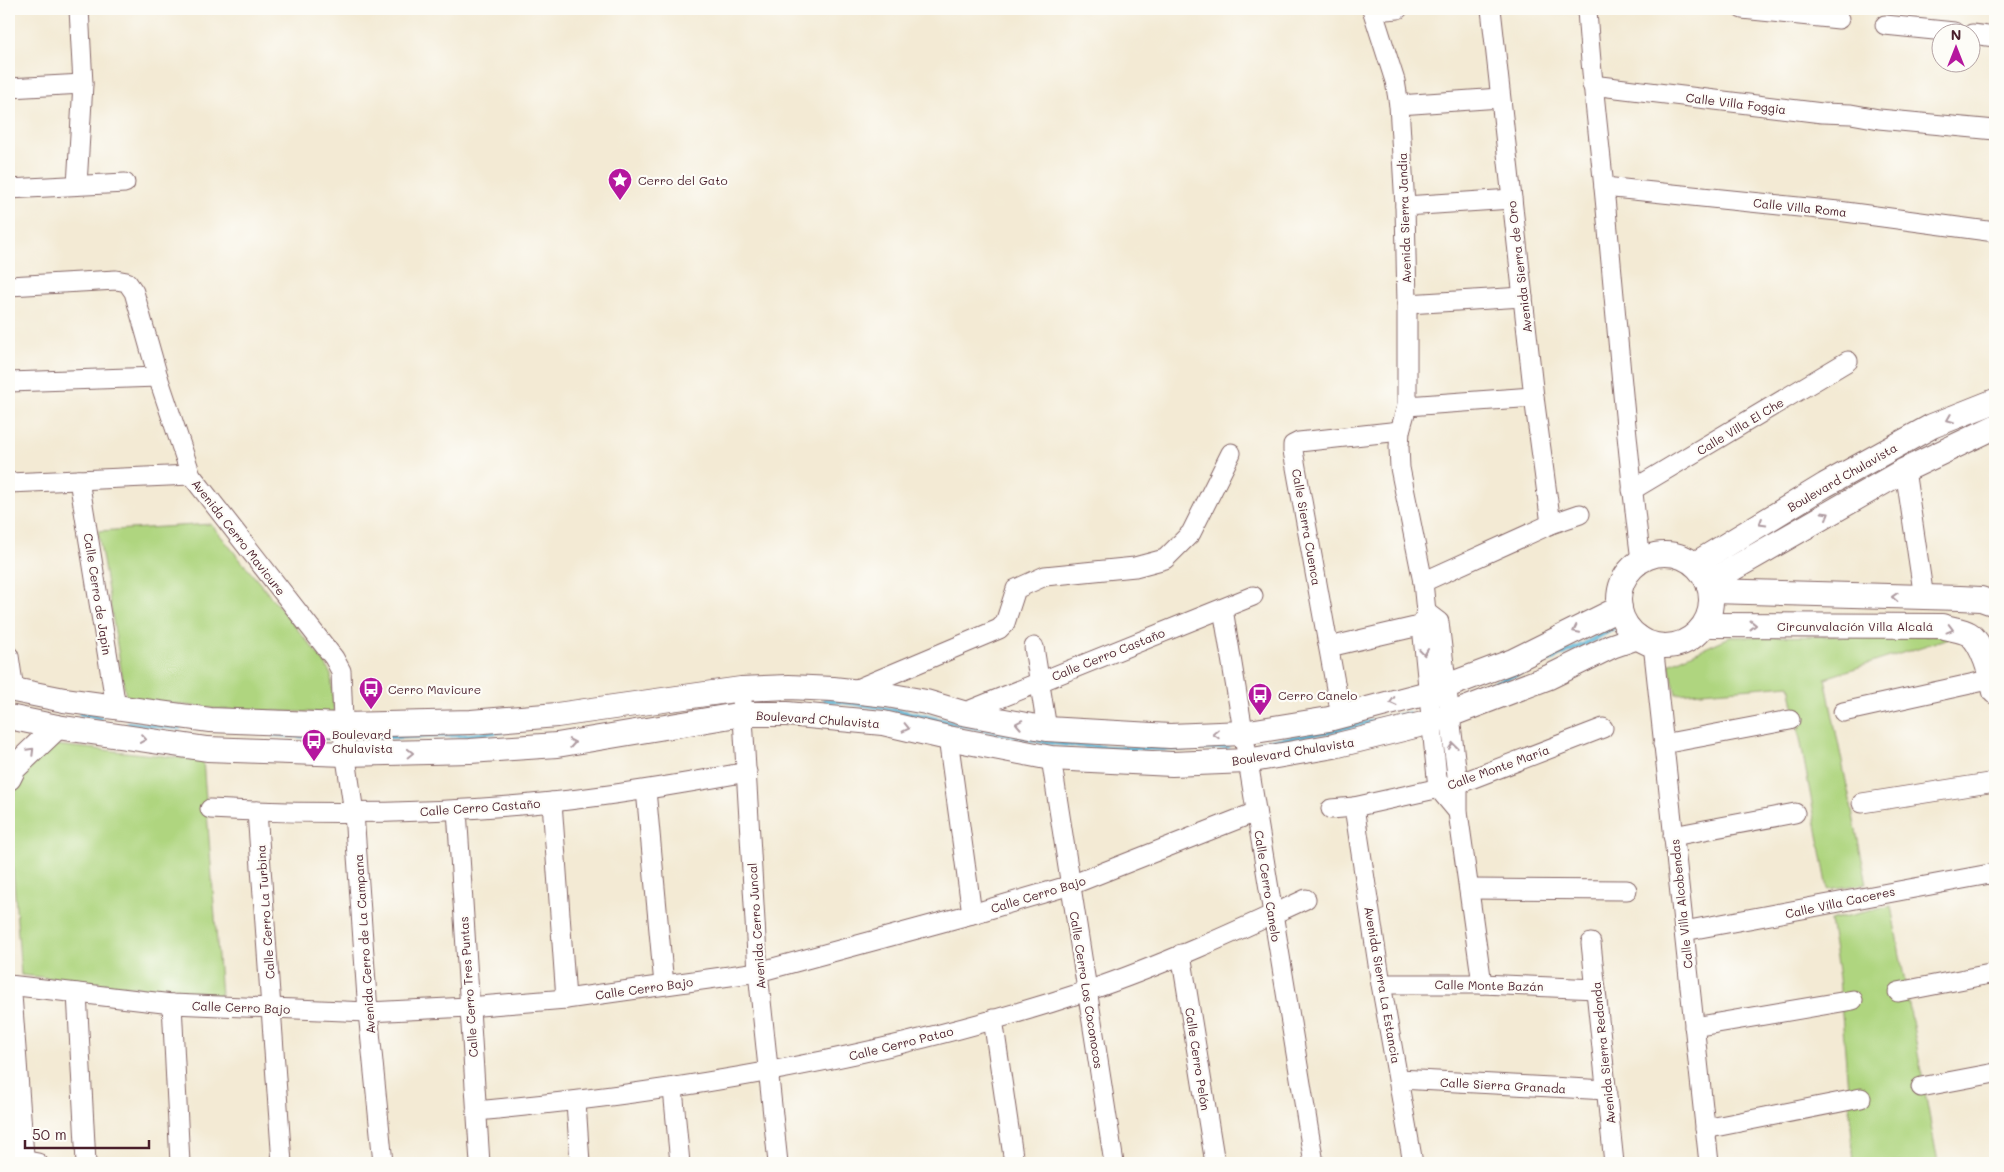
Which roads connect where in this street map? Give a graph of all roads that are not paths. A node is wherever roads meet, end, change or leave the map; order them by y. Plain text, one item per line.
1 (79, 9) edge
2 (1398, 9) edge
3 (1491, 9) edge
4 (1587, 9) edge
5 (1742, 9) edge
6 (1373, 10) edge
7 (1839, 19) dead end
8 (1885, 25) dead end
9 (1932, 30) edge
10 (1982, 35) edge
11 (1995, 37) edge
12 (82, 84) junction
13 (1592, 85) junction
14 (9, 88) edge
15 (1500, 98) junction
16 (1399, 105) junction
17 (1995, 130) edge
18 (125, 183) dead end
19 (77, 185) junction
20 (1604, 187) junction
21 (9, 189) edge
22 (1512, 199) junction
23 (1405, 206) junction
24 (1995, 232) edge
25 (9, 286) edge
26 (1523, 297) junction
27 (1407, 304) junction
28 (1848, 361) dead end
29 (158, 377) junction
30 (9, 382) edge
31 (1534, 397) junction
32 (1995, 401) edge
33 (1407, 406) junction
34 (1995, 427) edge
35 (1400, 431) junction
36 (1231, 453) dead end
37 (1905, 470) junction
38 (191, 475) junction
39 (79, 480) junction
40 (9, 484) edge
41 (1632, 490) junction
42 (1580, 514) dead end
43 (1551, 524) junction
44 (1641, 560) junction
45 (1705, 579) junction
46 (1423, 582) junction
47 (1253, 596) dead end
48 (1924, 598) junction
49 (1995, 604) edge
50 (1620, 608) junction
51 (1223, 609) junction
52 (1429, 620) junction
53 (1704, 624) junction
54 (1645, 640) junction
55 (1034, 647) dead end
56 (1329, 647) junction
57 (9, 656) edge
58 (1038, 682) junction
59 (1994, 686) edge
60 (12, 689) edge
61 (741, 689) junction
62 (1438, 689) junction
63 (852, 691) junction
64 (116, 707) junction
65 (1843, 712) dead end
66 (963, 713) junction
67 (743, 714) junction
68 (1341, 716) junction
69 (9, 717) edge
70 (1440, 719) junction
71 (1790, 720) dead end
72 (343, 725) junction
73 (57, 726) junction
74 (1603, 728) dead end
75 (1047, 729) junction
76 (1243, 732) junction
77 (113, 735) junction
78 (948, 738) junction
79 (1663, 744) junction
80 (345, 754) junction
81 (1051, 758) junction
82 (1247, 761) junction
83 (747, 772) junction
84 (9, 778) edge
85 (1995, 782) edge
86 (1458, 784) junction
87 (1438, 788) junction
88 (646, 790) junction
89 (552, 802) junction
90 (1862, 803) dead end
91 (1354, 807) junction
92 (210, 809) dead end
93 (1331, 809) dead end
94 (456, 810) junction
95 (258, 811) junction
96 (1256, 812) junction
97 (1458, 812) junction
98 (354, 813) junction
99 (1796, 814) dead end
100 (1673, 836) junction
101 (1995, 873) edge
102 (1070, 885) junction
103 (1469, 889) junction
104 (1627, 890) dead end
105 (1306, 898) dead end
106 (972, 914) junction
107 (1273, 914) junction
108 (1684, 931) junction
109 (1592, 943) dead end
110 (1181, 954) junction
111 (758, 972) junction
112 (1995, 973) edge
113 (1381, 984) junction
114 (1482, 984) junction
115 (664, 985) junction
116 (9, 986) edge
117 (1596, 989) junction
118 (1088, 990) junction
119 (1898, 992) dead end
120 (77, 993) junction
121 (566, 999) junction
122 (1854, 1000) dead end
123 (172, 1004) junction
124 (468, 1007) junction
125 (271, 1008) junction
126 (368, 1012) junction
127 (993, 1019) junction
128 (1694, 1027) junction
129 (769, 1070) junction
130 (1995, 1073) edge
131 (1398, 1079) junction
132 (1921, 1088) dead end
133 (673, 1089) junction
134 (1607, 1090) junction
135 (1862, 1098) dead end
136 (576, 1102) junction
137 (476, 1111) junction
138 (1705, 1129) junction
139 (27, 1162) edge
140 (86, 1163) edge
141 (180, 1163) edge
142 (282, 1163) edge
143 (383, 1163) edge
144 (480, 1163) edge
145 (580, 1163) edge
146 (680, 1163) edge
147 (778, 1163) edge
148 (1014, 1163) edge
149 (1114, 1163) edge
150 (1215, 1163) edge
151 (1314, 1163) edge
152 (1413, 1163) edge
153 (1614, 1163) edge
154 (1709, 1163) edge

1 - 12 street
2 - 6 street
3 - 15 street, Avenida Sierra de Oro
4 - 13 street
5 - 7 street
6 - 16 street, Avenida Sierra Jandia
8 - 9 street
10 - 11 street
12 - 14 street
12 - 19 street
13 - 17 street, Calle Villa Foggia
13 - 20 street
15 - 16 street
15 - 22 street, Avenida Sierra de Oro
16 - 23 street, Avenida Sierra Jandia
18 - 19 street
19 - 21 street
20 - 24 street, Calle Villa Roma
20 - 41 street
22 - 23 street
22 - 26 street, Avenida Sierra de Oro
23 - 27 street, Avenida Sierra Jandia
25 - 29 street, Avenida Cerro Mavicure
26 - 27 street
26 - 31 street, Avenida Sierra de Oro
27 - 33 street, Avenida Sierra Jandia
28 - 41 street, Calle Villa El Che
29 - 30 street
29 - 38 street, Avenida Cerro Mavicure
31 - 33 street
31 - 43 street, Avenida Sierra de Oro
32 -> 45 street, Boulevard Chulavista
33 - 35 street, Avenida Sierra Jandia
34 - 37 street, Boulevard Chulavista
35 - 46 street, Avenida Sierra Jandia
35 - 56 street, Calle Sierra Cuenca
36 - 63 street
45 -> 37 street, Boulevard Chulavista
37 - 48 street
38 - 39 street
38 - 72 street, Avenida Cerro Mavicure
39 - 40 street
39 - 64 street, Calle Cerro de Japin
41 - 44 street
42 - 43 street
43 - 46 street
44 - 45 street
44 - 50 street
48 -> 45 street
45 - 53 street, Boulevard Chulavista
46 - 52 street, Avenida Sierra Jandia
47 - 51 street, Calle Cerro Castaño
48 - 49 street
50 - 54 street
50 -> 62 street, Boulevard Chulavista
51 - 58 street, Calle Cerro Castaño
51 - 76 street, Calle Cerro Canelo
52 - 56 street
52 - 62 street, Avenida Sierra Jandia
53 - 54 street, Boulevard Chulavista
53 -> 59 street, Circunvalación Villa Alcalá
54 - 70 street, Boulevard Chulavista
54 - 79 street, Calle Villa Alcobendas
55 - 58 street
56 - 68 street, Calle Sierra Cuenca
57 - 60 street
58 - 66 street, Calle Cerro Castaño
58 - 75 street
59 - 65 street
60 - 64 street, Boulevard Chulavista
61 - 63 street, Boulevard Chulavista
61 - 67 street, Avenida Cerro Juncal
61 - 72 street, Boulevard Chulavista
62 -> 68 street, Boulevard Chulavista
62 - 70 street, Avenida Sierra Jandia
63 - 66 street, Boulevard Chulavista
64 - 72 street, Boulevard Chulavista
64 - 77 street
75 -> 66 street, Boulevard Chulavista
67 -> 78 street, Boulevard Chulavista
80 -> 67 street, Boulevard Chulavista
67 - 83 street, Avenida Cerro Juncal
68 - 76 street, Boulevard Chulavista
69 - 73 street, Boulevard Chulavista
70 - 82 street, Boulevard Chulavista
86 -> 70 street
70 - 87 street
71 - 79 street
72 - 80 street, Avenida Cerro de La Campana
73 - 77 street, Boulevard Chulavista
84 -> 73 street
74 - 86 street, Calle Monte María
76 -> 75 street, Boulevard Chulavista
76 - 82 street, Calle Cerro Canelo
77 -> 80 street, Boulevard Chulavista
78 - 81 street, Boulevard Chulavista
78 - 106 street
79 - 100 street, Calle Villa Alcobendas
80 - 98 street, Avenida Cerro de La Campana
81 - 82 street, Boulevard Chulavista
81 - 102 street, Calle Cerro Los Coconocos
82 - 96 street, Calle Cerro Canelo
83 - 88 street, Calle Cerro Castaño
83 - 111 street, Avenida Cerro Juncal
85 - 90 street
86 - 87 street, Calle Monte María
86 - 97 street
87 - 91 street, Calle Monte María
87 - 97 street
88 - 89 street, Calle Cerro Castaño
88 - 115 street
89 - 94 street, Calle Cerro Castaño
89 - 121 street
91 - 93 street, Calle Monte María
91 - 113 street, Avenida Sierra La Estancia
92 - 95 street, Calle Cerro Castaño
94 - 98 street, Calle Cerro Castaño
94 - 124 street, Calle Cerro Tres Puntas
95 - 98 street, Calle Cerro Castaño
95 - 125 street, Calle Cerro La Turbina
96 - 102 street, Calle Cerro Bajo
96 - 107 street, Calle Cerro Canelo
97 - 103 street
98 - 126 street, Avenida Cerro de La Campana
99 - 100 street
100 - 108 street, Calle Villa Alcobendas
101 - 108 street, Calle Villa Caceres
102 - 106 street, Calle Cerro Bajo
102 - 118 street, Calle Cerro Los Coconocos
103 - 104 street
103 - 114 street
105 - 107 street, Calle Cerro Patao
106 - 111 street, Calle Cerro Bajo
107 - 110 street, Calle Cerro Patao
107 - 151 street, Calle Cerro Canelo
108 - 128 street, Calle Villa Alcobendas
109 - 117 street, Avenida Sierra Redonda
110 - 118 street, Calle Cerro Patao
110 - 150 street, Calle Cerro Pelón
111 - 115 street, Calle Cerro Bajo
111 - 129 street, Avenida Cerro Juncal
112 - 119 street
113 - 114 street, Calle Monte Bazán
113 - 131 street, Avenida Sierra La Estancia
114 - 117 street, Calle Monte Bazán
115 - 121 street, Calle Cerro Bajo
116 - 120 street, Calle Cerro Bajo
116 - 139 street
117 - 134 street, Avenida Sierra Redonda
118 - 127 street, Calle Cerro Patao
118 - 149 street, Calle Cerro Los Coconocos
120 - 123 street, Calle Cerro Bajo
120 - 140 street
121 - 124 street, Calle Cerro Bajo
122 - 128 street
123 - 125 street, Calle Cerro Bajo
123 - 141 street
124 - 126 street, Calle Cerro Bajo
124 - 137 street, Calle Cerro Tres Puntas
125 - 126 street, Calle Cerro Bajo
125 - 142 street, Calle Cerro La Turbina
126 - 143 street, Avenida Cerro de La Campana
127 - 129 street, Calle Cerro Patao
127 - 148 street
128 - 138 street, Calle Villa Alcobendas
129 - 133 street, Calle Cerro Patao
129 - 147 street, Avenida Cerro Juncal
130 - 132 street
131 - 134 street, Calle Sierra Granada
131 - 152 street, Avenida Sierra La Estancia
133 - 136 street, Calle Cerro Patao
133 - 146 street
134 - 153 street, Avenida Sierra Redonda
135 - 138 street
136 - 137 street, Calle Cerro Patao
136 - 145 street
137 - 144 street, Calle Cerro Tres Puntas
138 - 154 street, Calle Villa Alcobendas

